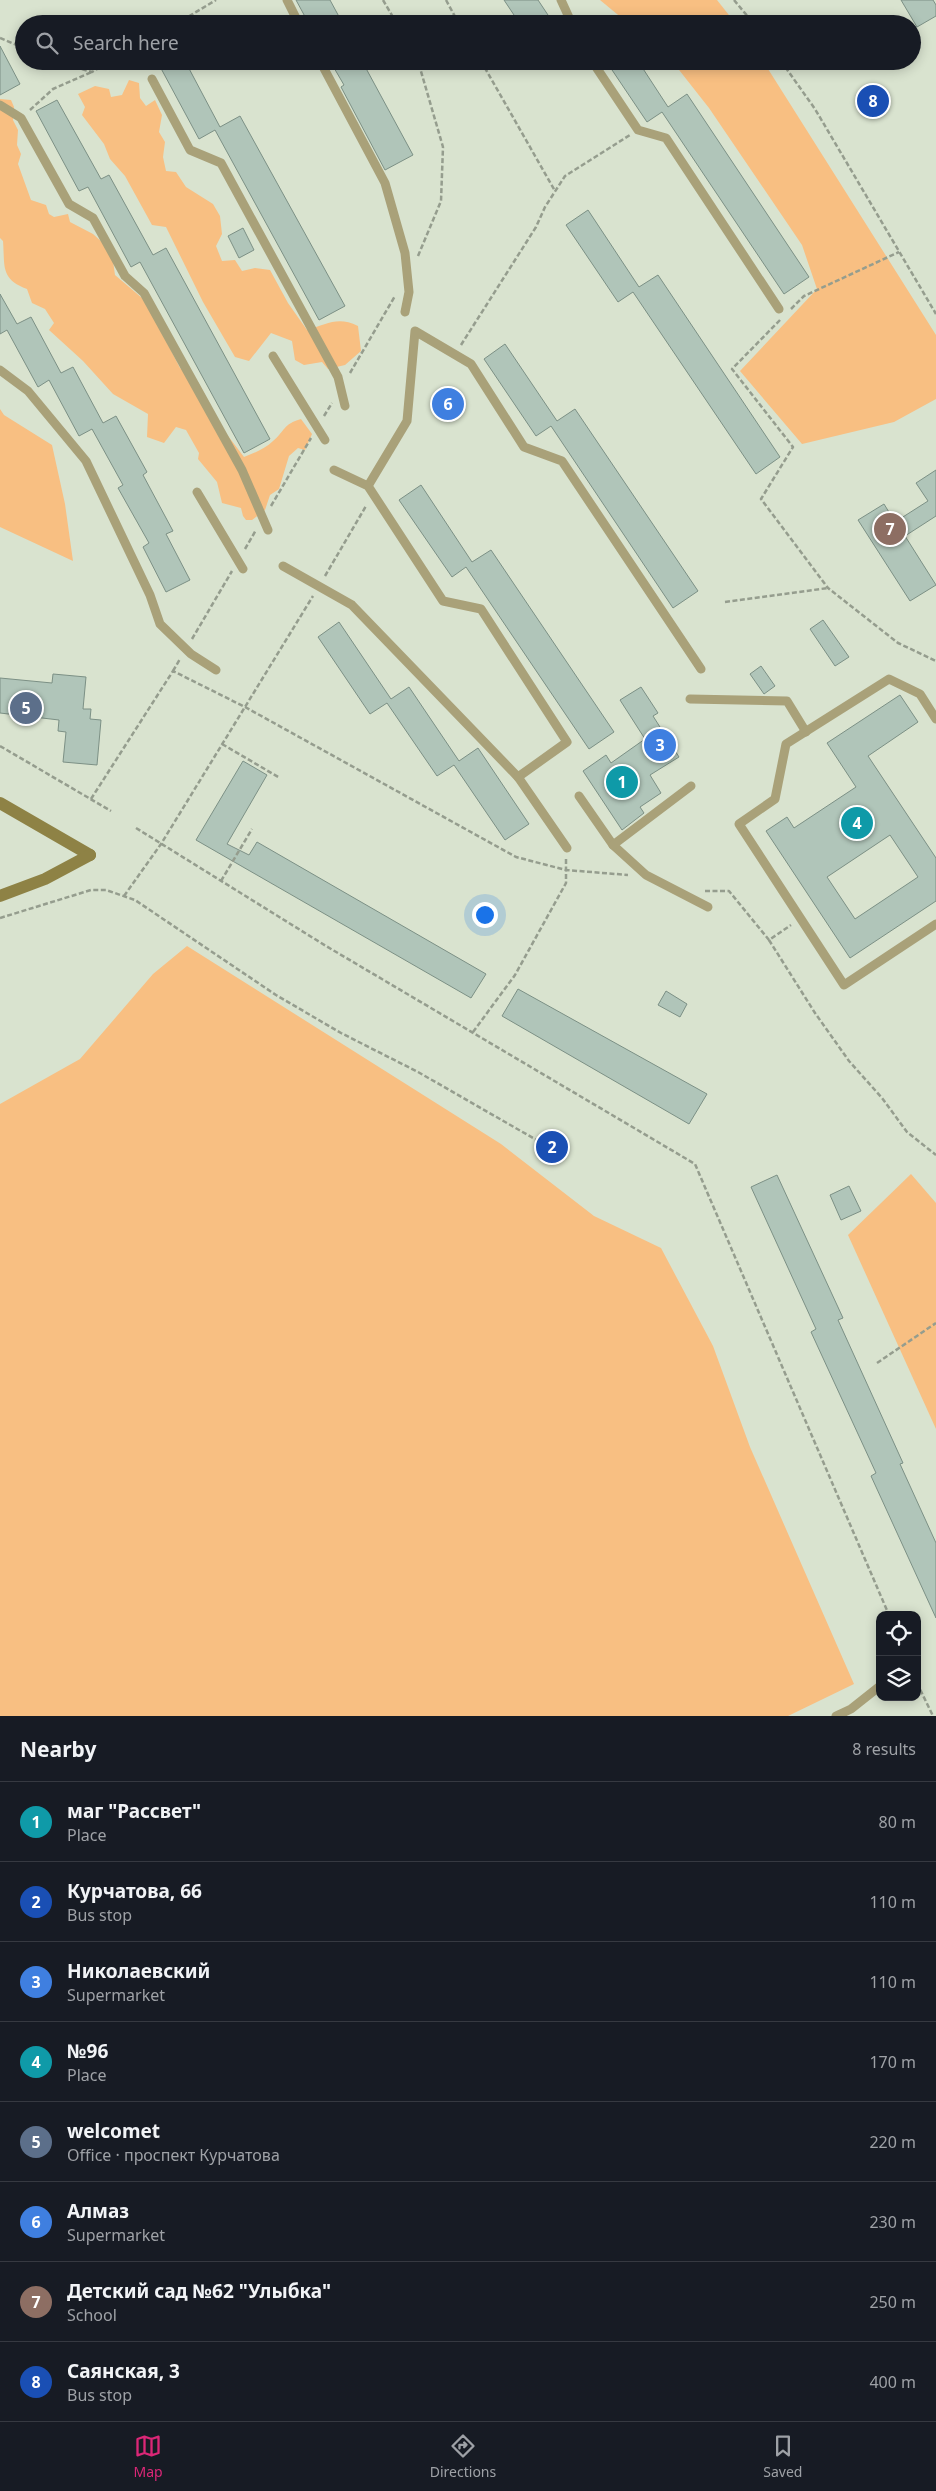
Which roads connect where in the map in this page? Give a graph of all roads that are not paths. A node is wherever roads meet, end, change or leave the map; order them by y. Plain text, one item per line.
1 (287, 0) edge
2 (561, 0) edge
3 (295, 15) edge
4 (568, 15) edge
5 (325, 70) edge
6 (598, 70) edge
7 (152, 79) dead end
8 (0, 104) edge
9 (405, 312) dead end
10 (782, 312) road end
11 (273, 356) dead end
12 (0, 370) edge
13 (346, 406) dead end
14 (325, 440) dead end
15 (334, 470) dead end
16 (371, 490) junction
17 (197, 492) dead end
18 (268, 530) dead end
19 (283, 566) dead end
20 (243, 570) dead end
21 (701, 669) dead end
22 (216, 670) dead end
23 (690, 699) dead end
24 (936, 719) edge
25 (806, 732) junction
26 (518, 776) junction
27 (691, 786) dead end
28 (579, 796) dead end
29 (0, 803) edge
30 (613, 845) junction
31 (567, 848) road end
32 (0, 896) edge
33 (708, 907) dead end
34 (936, 924) edge
35 (876, 1689) edge
36 (836, 1716) edge

1 - 3 lane
2 - 4 lane
5 - 9 lane
6 - 10 lane
7 - 13 lane
8 - 18 lane
11 - 14 lane
12 - 22 lane
15 - 16 lane
16 - 21 lane
16 - 26 lane
17 - 20 lane
19 - 26 lane
23 - 25 lane
24 - 25 lane
25 - 34 lane
26 - 31 lane
27 - 30 lane
28 - 30 lane
29 - 32 street
30 - 33 lane
35 - 36 lane

